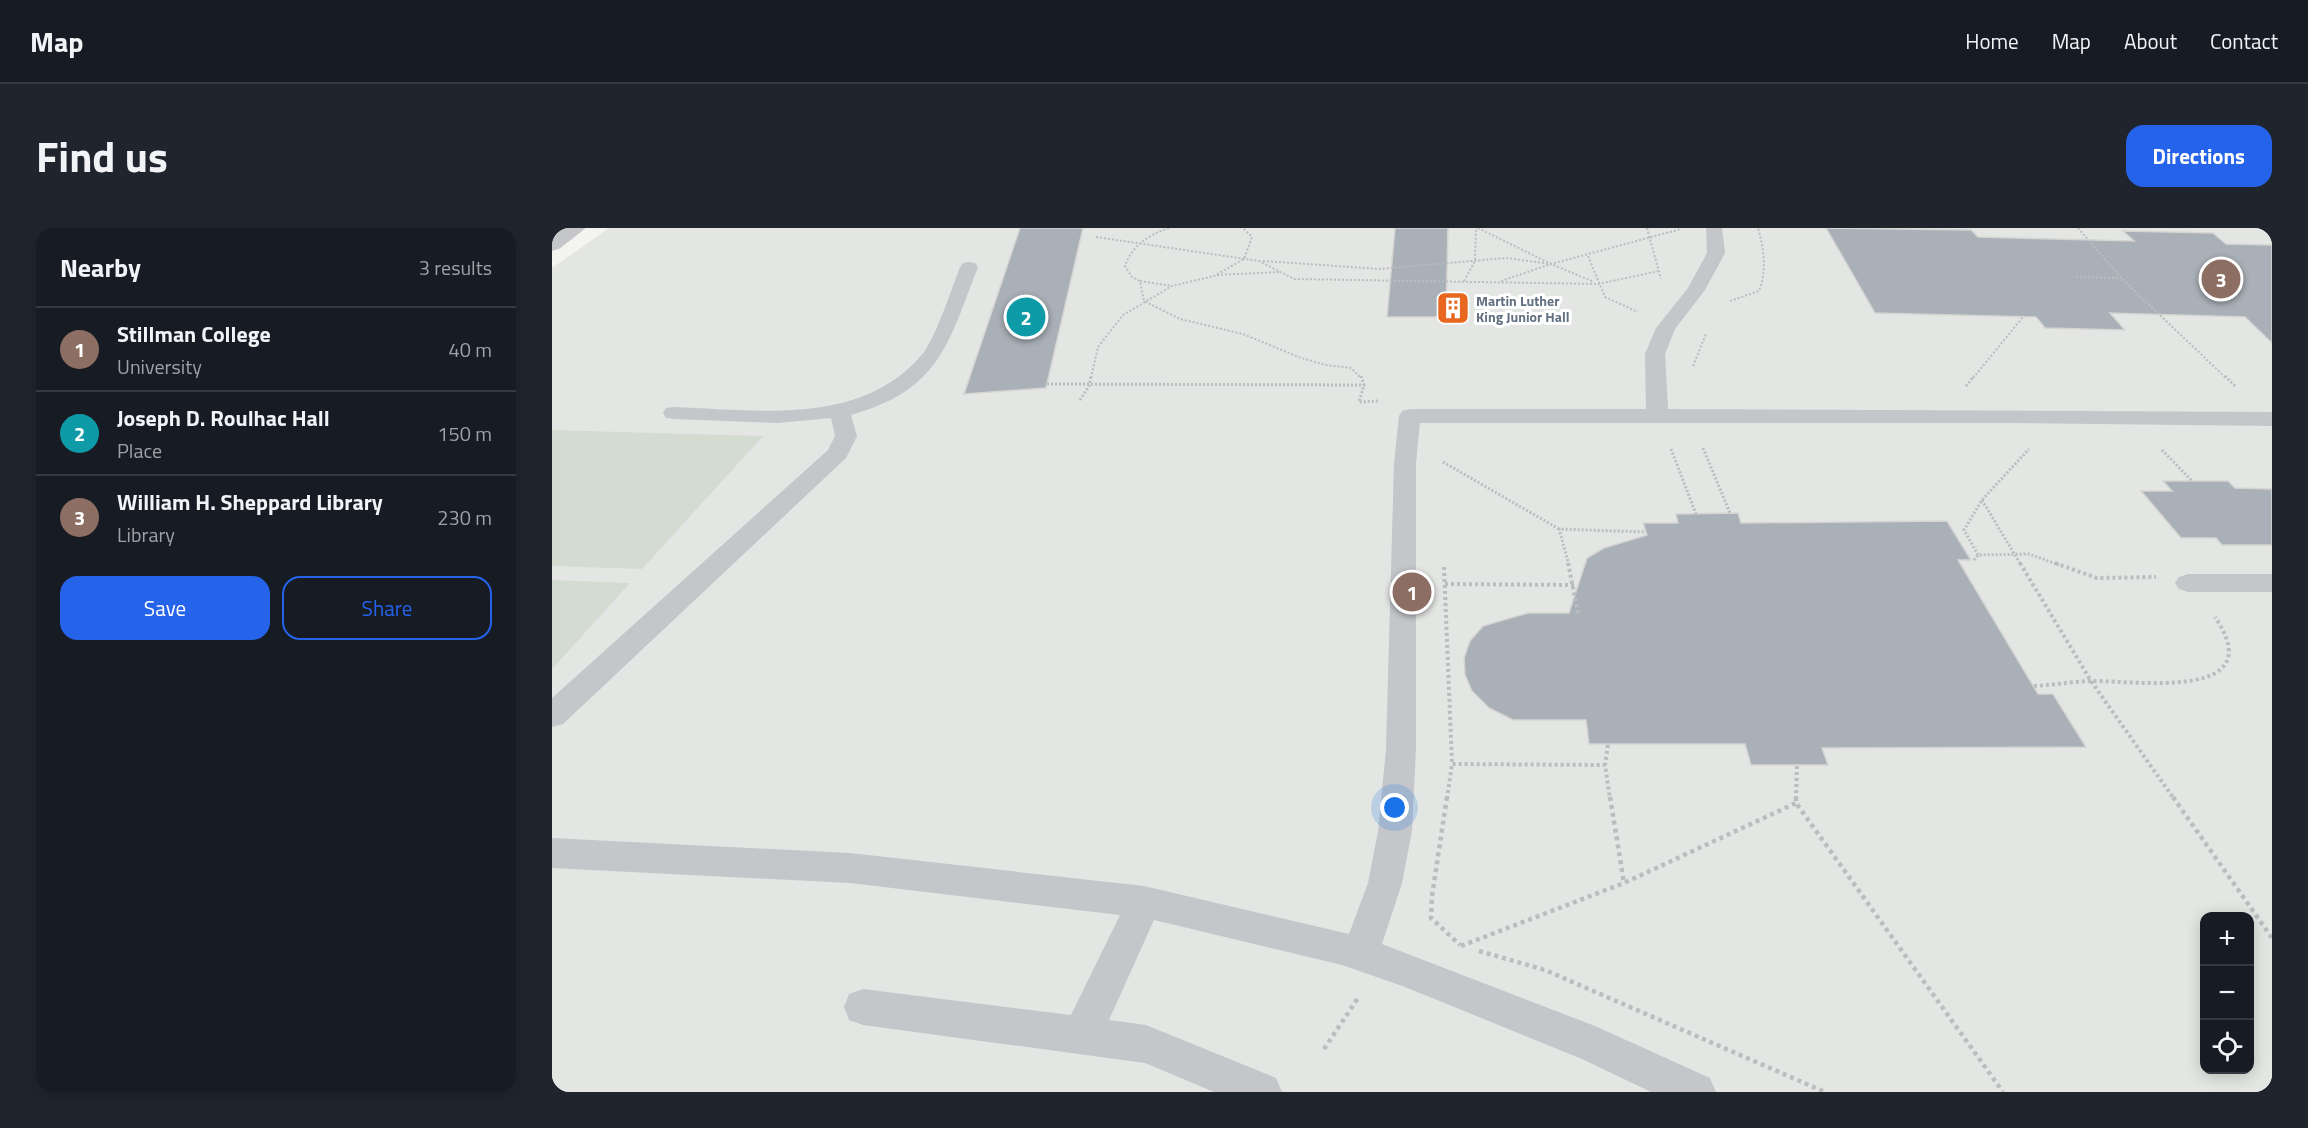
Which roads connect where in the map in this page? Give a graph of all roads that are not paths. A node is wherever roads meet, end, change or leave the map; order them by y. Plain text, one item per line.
1 (1714, 228) edge
2 (969, 267) dead end
3 (840, 412) junction
4 (674, 413) dead end
5 (1657, 416) junction
6 (2272, 419) edge
7 (2188, 583) road end
8 (2272, 583) edge
9 (552, 716) edge
10 (552, 853) edge
11 (1144, 902) junction
12 (1360, 955) junction
13 (863, 1007) dead end
14 (1082, 1035) junction
15 (1262, 1092) edge
16 (1696, 1092) edge

1 - 5 lane
2 - 3 lane
3 - 4 lane
3 - 9 lane
5 - 6 lane
5 - 12 lane
7 - 8 lane
10 - 11 lane
11 - 12 lane
11 - 14 lane
12 - 16 lane
13 - 14 lane
14 - 15 lane

